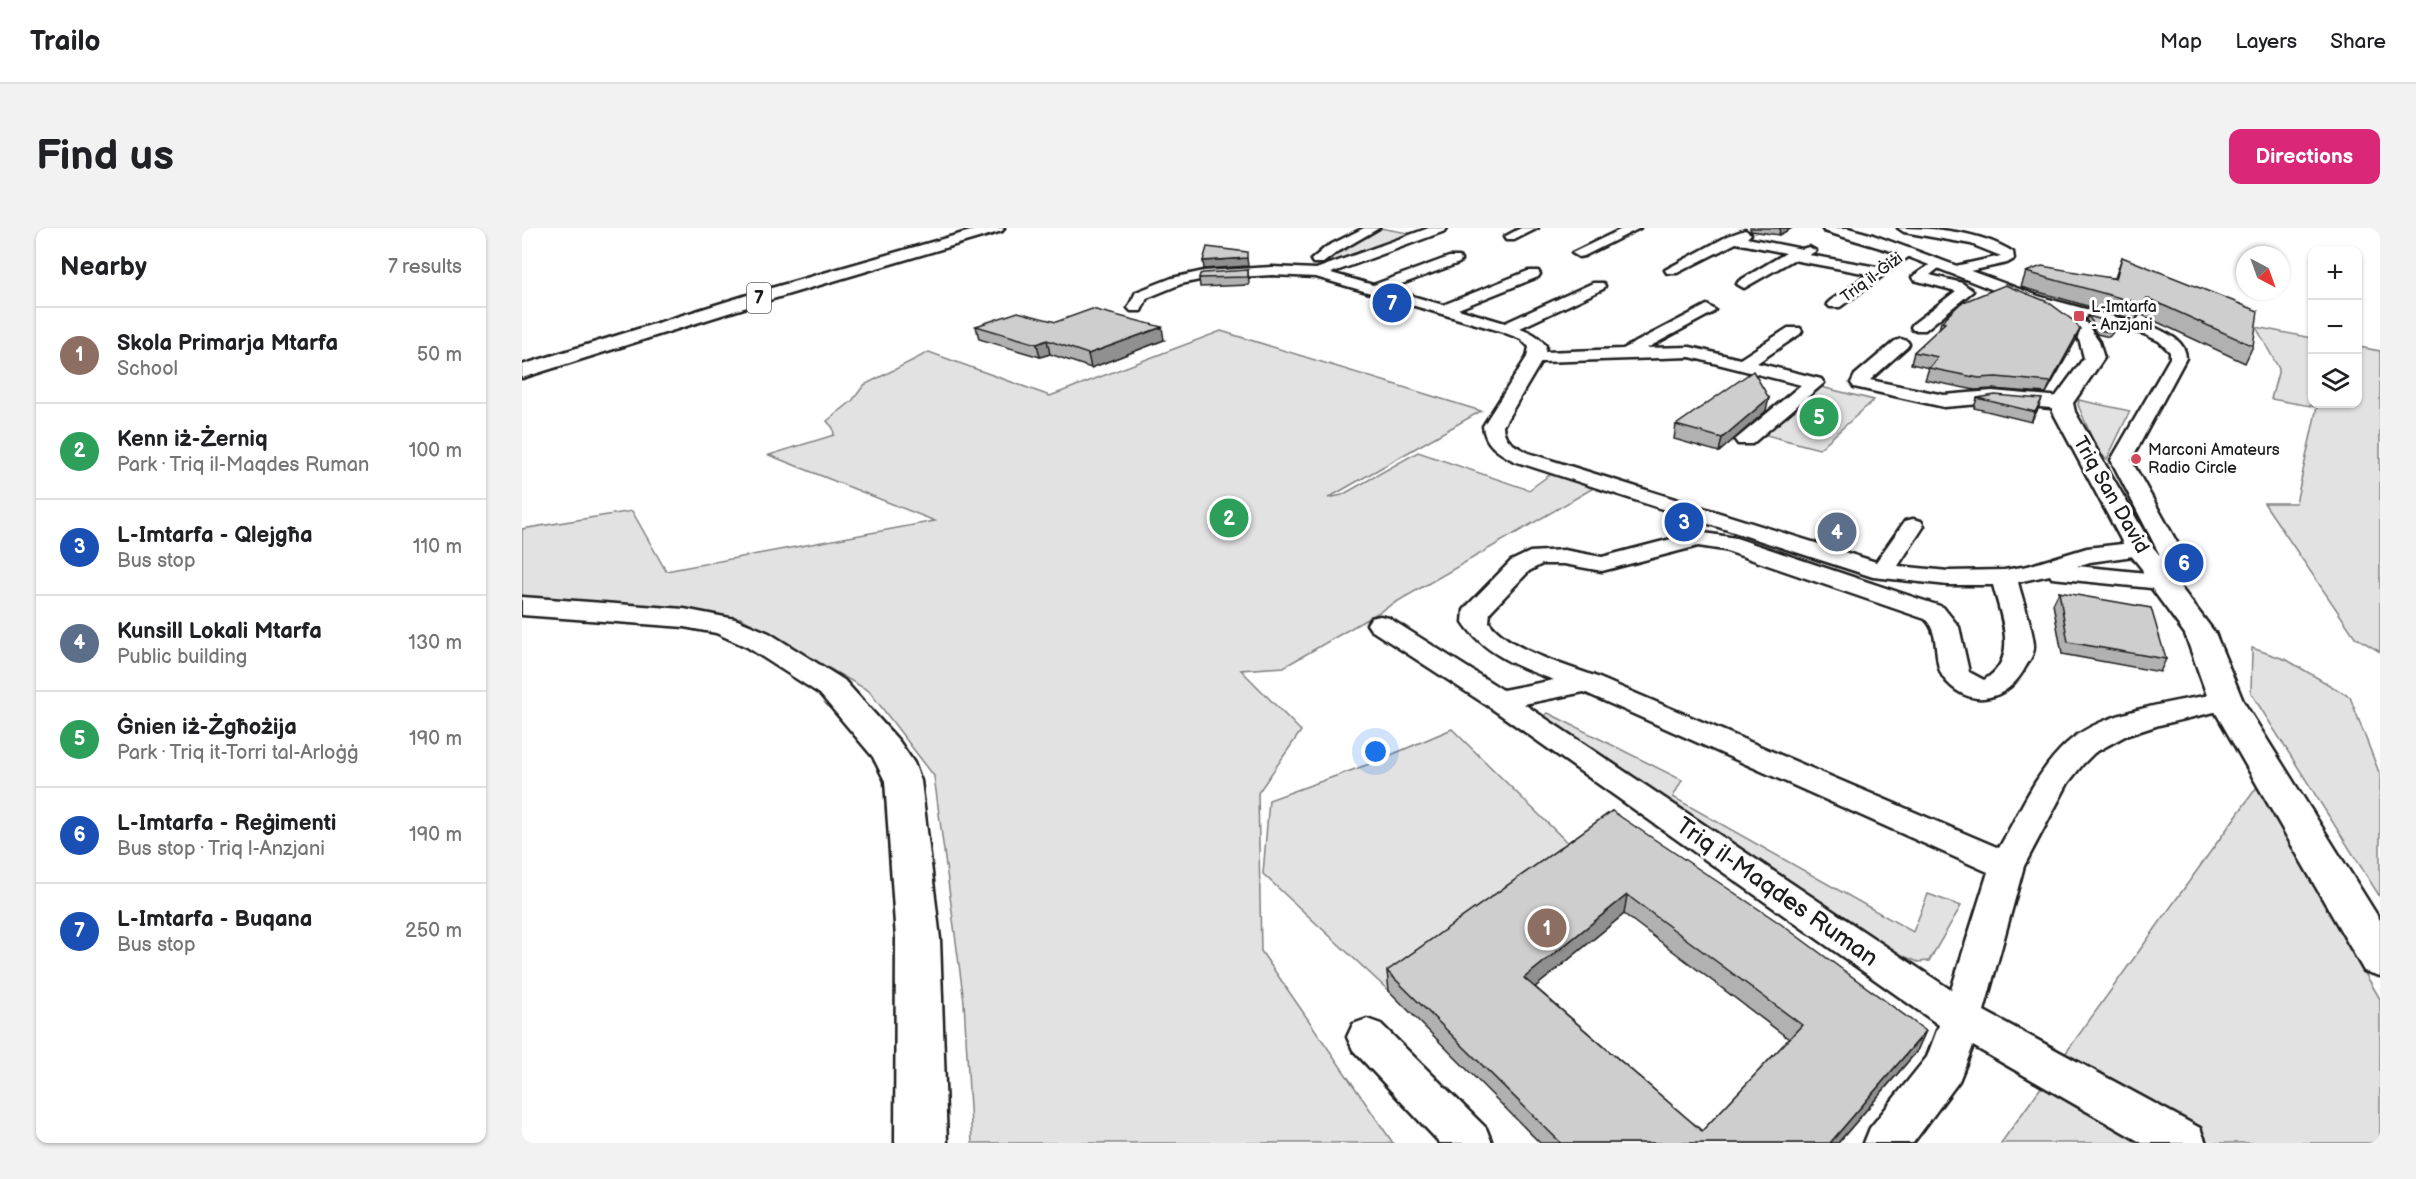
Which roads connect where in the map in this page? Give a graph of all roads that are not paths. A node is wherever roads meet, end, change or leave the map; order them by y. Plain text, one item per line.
1 (980, 228) edge
2 (997, 228) edge
3 (1373, 228) edge
4 (1441, 228) edge
5 (1532, 228) edge
6 (1634, 228) edge
7 (1829, 228) edge
8 (1904, 228) edge
9 (1510, 237) dead end
10 (1822, 248) dead end
11 (1908, 252) junction
12 (1579, 253) dead end
13 (1797, 254) junction
14 (1454, 260) dead end
15 (1947, 267) junction
16 (1316, 268) junction
17 (1672, 270) dead end
18 (1880, 272) junction
19 (1533, 274) dead end
20 (1744, 284) dead end
21 (1598, 286) dead end
22 (1375, 289) junction
23 (2030, 298) junction
24 (1835, 304) dead end
25 (1136, 308) dead end
26 (1446, 309) junction
27 (1707, 310) dead end
28 (1919, 327) dead end
29 (1506, 328) junction
30 (1794, 331) dead end
31 (1900, 344) dead end
32 (1626, 354) junction
33 (1535, 357) junction
34 (522, 364) edge
35 (1745, 364) junction
36 (522, 372) edge
37 (2062, 403) junction
38 (1744, 440) edge
39 (1913, 526) dead end
40 (2140, 549) junction
41 (1882, 572) junction
42 (2032, 573) junction
43 (2159, 576) junction
44 (2004, 577) junction
45 (522, 606) edge
46 (1380, 624) dead end
47 (1587, 684) junction
48 (1498, 700) junction
49 (2226, 701) junction
50 (2007, 867) junction
51 (2380, 958) edge
52 (1962, 1019) junction
53 (1367, 1037) dead end
54 (921, 1143) edge
55 (1470, 1143) edge
56 (1887, 1143) edge
57 (2184, 1143) edge

1 - 34 main road, 7
2 - 36 main road, 7
3 - 16 street
4 - 16 street
5 - 9 street
6 - 12 street
7 - 11 main road
8 - 15 street
10 - 13 street
11 - 15 main road
11 - 18 street, Triq il-Ġiżi
13 - 17 street
13 - 18 street
13 - 20 street
14 - 22 street
15 - 23 main road
15 - 28 street
16 - 22 street
16 - 25 street
18 - 24 street, Triq il-Ġiżi
19 - 26 street
21 - 29 street
22 - 26 street
23 - 37 main road
23 - 43 street
26 - 29 street
27 - 32 street
29 - 33 street
30 - 35 street
31 - 37 street
32 - 33 street
32 - 35 street
33 - 41 street
35 - 38 street
37 - 40 main road, Triq San David
39 - 41 street
40 - 42 street
40 - 43 main road, Triq San David
41 - 44 street
42 - 43 street
42 - 44 street
43 - 49 main road, Triq San David
44 - 47 street
45 - 54 main road
46 - 48 street, Triq il-Maqdes Ruman
47 - 48 street
47 - 50 street
48 - 52 street, Triq il-Maqdes Ruman
49 - 50 street
49 - 51 main road, Triq San David
50 - 52 street
52 - 56 street
52 - 57 street, Triq il-Maqdes Ruman
53 - 55 street

